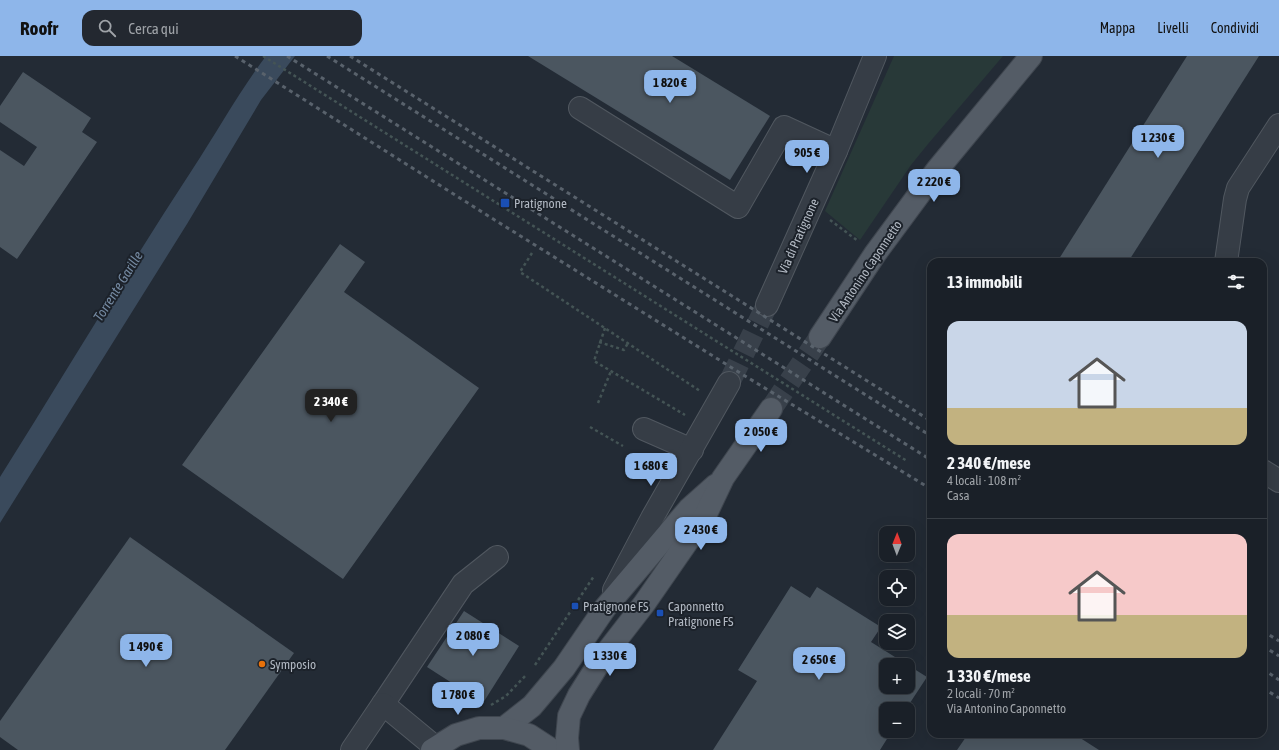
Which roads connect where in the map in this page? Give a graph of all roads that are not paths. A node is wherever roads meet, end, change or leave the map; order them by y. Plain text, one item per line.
1 (875, 56) edge
2 (1031, 56) edge
3 (580, 108) dead end
4 (1279, 124) edge
5 (836, 151) junction
6 (1227, 258) edge
7 (767, 305) tunnel mouth
8 (820, 337) tunnel mouth
9 (729, 383) tunnel mouth
10 (771, 409) tunnel mouth
11 (644, 429) dead end
12 (682, 446) junction
13 (1267, 474) edge
14 (722, 478) junction
15 (1279, 481) edge
16 (497, 557) dead end
17 (605, 608) junction
18 (383, 704) junction
19 (504, 728) junction
20 (433, 749) edge
21 (352, 750) edge
22 (552, 750) edge
23 (568, 750) edge

1 - 5 street, Via di Pratignone
2 - 8 main road, Via Antonino Caponnetto
3 - 5 street
4 - 6 street
5 - 7 street, Via di Pratignone
9 - 12 street
10 - 14 main road
11 - 12 street
12 - 17 street
13 - 15 street
14 - 17 main road
14 - 23 main road
16 - 18 street
17 - 19 main road
18 - 20 street
18 - 21 street
19 - 20 main road
19 - 22 main road

